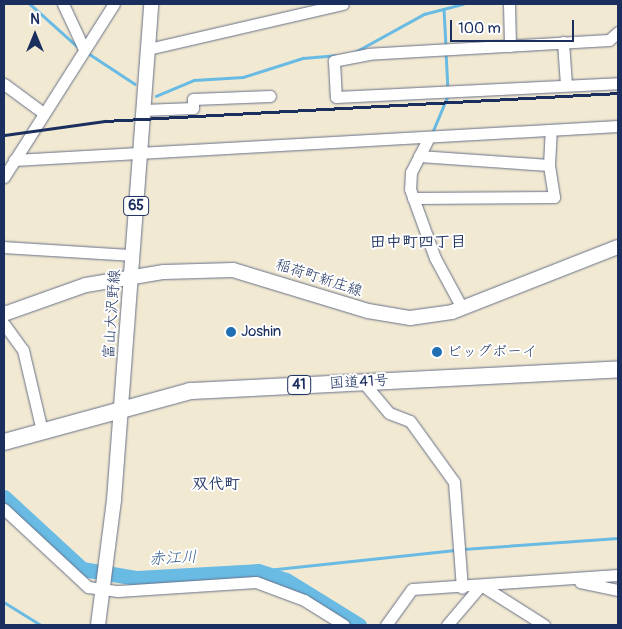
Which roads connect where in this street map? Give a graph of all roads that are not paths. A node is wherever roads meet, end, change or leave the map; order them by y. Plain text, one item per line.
1 (64, 4) edge
2 (114, 4) edge
3 (151, 4) edge
4 (344, 4) edge
5 (509, 4) edge
6 (618, 32) edge
7 (563, 42) junction
8 (510, 46) junction
9 (84, 49) junction
10 (148, 49) junction
11 (618, 83) edge
12 (4, 84) edge
13 (566, 86) junction
14 (270, 96) dead end
15 (143, 110) junction
16 (42, 112) junction
17 (618, 126) edge
18 (551, 130) junction
19 (429, 136) junction
20 (140, 154) junction
21 (419, 156) junction
22 (14, 160) junction
23 (549, 165) junction
24 (4, 177) edge
25 (413, 198) junction
26 (4, 247) edge
27 (618, 247) edge
28 (132, 255) junction
29 (130, 278) junction
30 (462, 308) junction
31 (4, 314) edge
32 (4, 324) edge
33 (618, 369) edge
34 (363, 382) junction
35 (122, 408) junction
36 (42, 431) junction
37 (4, 442) edge
38 (4, 509) edge
39 (618, 575) edge
40 (571, 580) junction
41 (481, 585) junction
42 (102, 588) junction
43 (462, 588) junction
44 (618, 590) edge
45 (98, 625) edge
46 (344, 625) edge
47 (386, 625) edge
48 (447, 625) edge
49 (544, 625) edge

1 - 9 street
2 - 9 street
3 - 10 main road, 富山大沢野線 / 65
4 - 10 street
5 - 8 street
6 - 7 street
7 - 8 street
7 - 13 street
8 - 13 street
9 - 16 street
10 - 15 main road, 富山大沢野線 / 65
11 - 13 street
12 - 16 street
14 - 15 street
15 - 20 main road, 富山大沢野線 / 65
16 - 22 street
17 - 18 street
18 - 19 street
18 - 23 street
19 - 20 street
19 - 21 street
20 - 22 street
20 - 28 main road, 富山大沢野線 / 65
21 - 23 street
21 - 25 street
22 - 24 street
23 - 25 street
25 - 30 street
26 - 28 street
27 - 30 main road, 稲荷町新庄線
28 - 29 main road, 富山大沢野線 / 65
29 - 30 main road, 稲荷町新庄線
29 - 31 main road, 稲荷町新庄線
29 - 35 main road, 富山大沢野線 / 65
32 - 36 street
33 - 34 highway, 国道41号 / 41
34 - 35 highway, 国道41号 / 41
34 - 43 street
35 - 36 highway, 国道41号 / 41
35 - 42 main road, 富山大沢野線 / 65
36 - 37 highway, 国道41号 / 41
38 - 42 street
39 - 40 street
40 - 41 street
40 - 44 street
41 - 43 street
41 - 48 street
41 - 49 street
42 - 45 main road, 富山大沢野線 / 65
42 - 46 street
43 - 47 street

